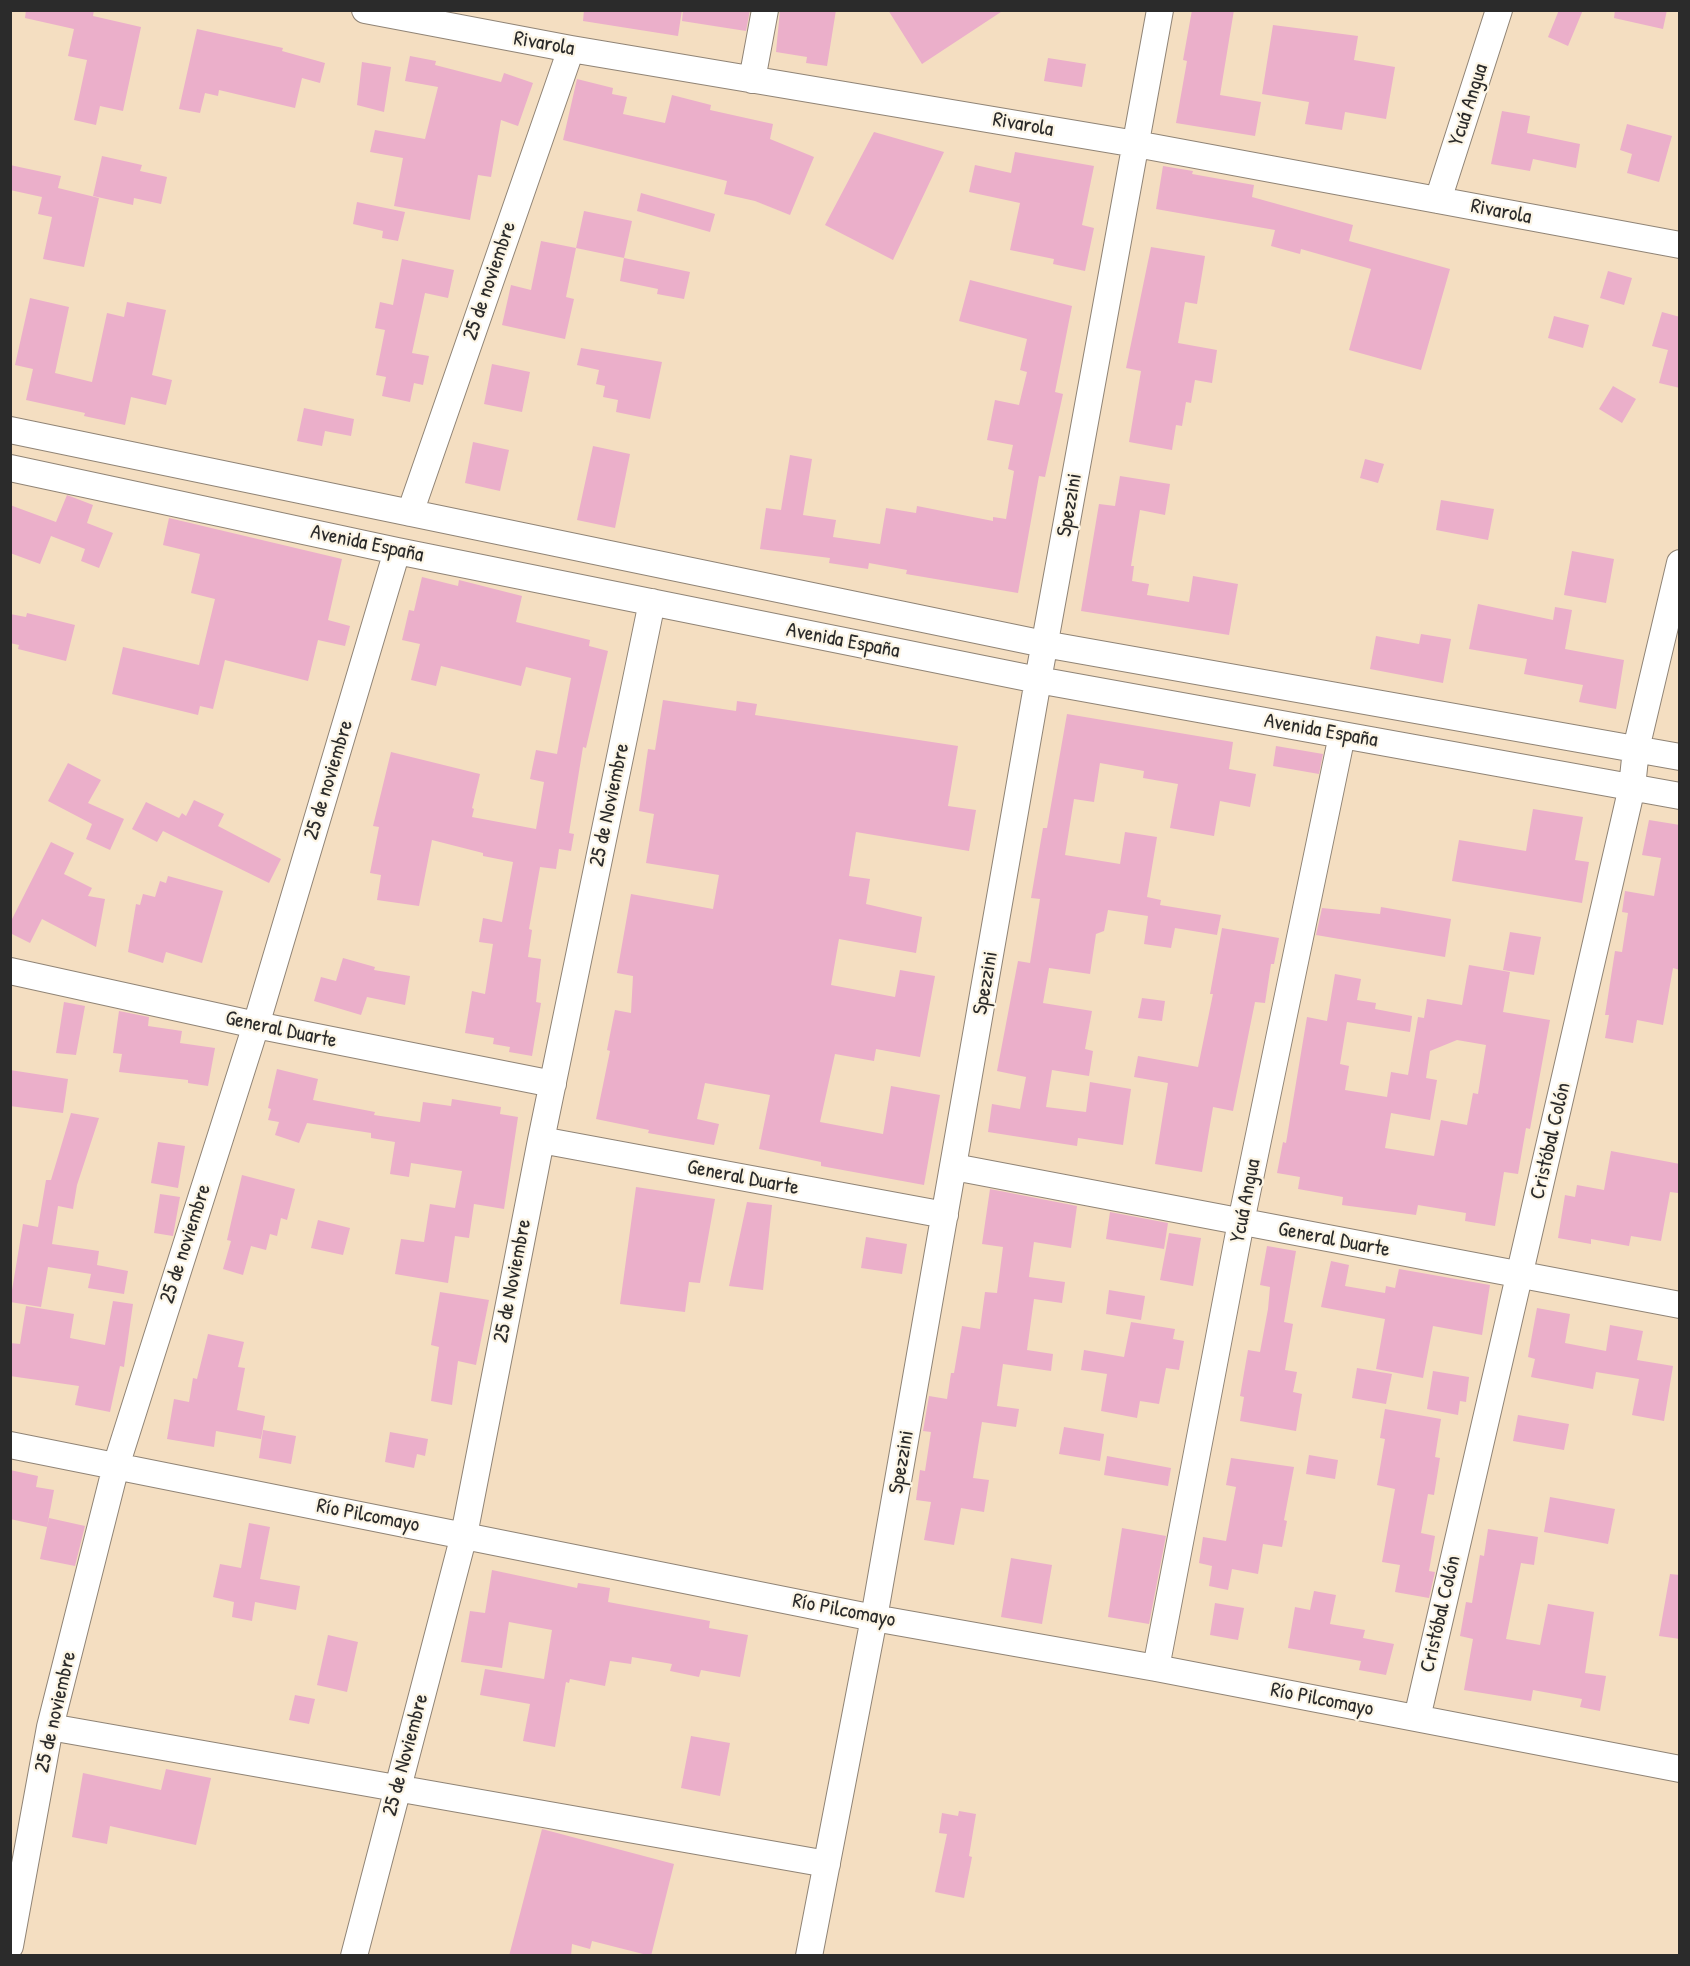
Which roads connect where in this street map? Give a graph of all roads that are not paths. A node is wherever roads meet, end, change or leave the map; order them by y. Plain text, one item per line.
1 (365, 10) edge
2 (765, 10) edge
3 (1160, 10) edge
4 (1499, 10) edge
5 (571, 49) junction
6 (752, 80) junction
7 (1136, 144) junction
8 (1438, 200) junction
9 (1680, 245) edge
10 (10, 430) edge
11 (10, 468) edge
12 (410, 513) junction
13 (397, 551) junction
14 (1680, 563) edge
15 (652, 602) junction
16 (1044, 644) junction
17 (1038, 680) junction
18 (1342, 735) junction
19 (1636, 749) junction
20 (1680, 757) edge
21 (1632, 787) junction
22 (1680, 796) edge
23 (10, 970) edge
24 (256, 1025) junction
25 (553, 1084) junction
26 (541, 1140) junction
27 (954, 1167) junction
28 (945, 1215) junction
29 (1241, 1222) junction
30 (1520, 1275) junction
31 (1680, 1305) edge
32 (10, 1445) edge
33 (116, 1466) junction
34 (464, 1535) junction
35 (874, 1618) junction
36 (1156, 1668) junction
37 (1417, 1718) junction
38 (50, 1727) junction
39 (1680, 1769) edge
40 (398, 1788) junction
41 (827, 1864) junction
42 (11, 1940) edge
43 (354, 1956) edge
44 (810, 1956) edge

1 - 5 street, Rivarola
2 - 6 street
3 - 7 street, Spezzini
4 - 8 street, Ycuá Angua
5 - 6 street, Rivarola
5 - 12 street, 25 de noviembre
6 - 7 street, Rivarola
7 - 8 street, Rivarola
7 - 16 street, Spezzini
8 - 9 street, Rivarola
10 - 12 street, Avenida España
11 - 13 street, Avenida España
12 - 16 street, Avenida España
13 - 15 street, Avenida España
13 - 24 street, 25 de noviembre
14 - 19 street, Cristóbal Colón
15 - 17 street, Avenida España
15 - 25 street, 25 de Noviembre
16 - 17 street, Spezzini
16 - 19 street, Avenida España
17 - 18 street, Avenida España
17 - 27 street, Spezzini
18 - 21 street, Avenida España
18 - 29 street, Ycuá Angua
19 - 20 street, Avenida España
19 - 21 street, Cristóbal Colón
21 - 22 street, Avenida España
21 - 30 street, Cristóbal Colón
23 - 24 street, General Duarte
24 - 25 street, General Duarte
24 - 33 street, 25 de noviembre
25 - 26 street, 25 de Noviembre
26 - 28 street, General Duarte
26 - 34 street, 25 de Noviembre
27 - 28 street, Spezzini
27 - 29 street, General Duarte
28 - 35 street, Spezzini
29 - 30 street, General Duarte
29 - 36 street, Ycuá Angua
30 - 31 street, General Duarte
30 - 37 street, Cristóbal Colón
32 - 33 street, Río Pilcomayo
33 - 34 street, Río Pilcomayo
33 - 38 street, 25 de noviembre
34 - 35 street, Río Pilcomayo
34 - 40 street, 25 de Noviembre
35 - 36 street, Río Pilcomayo
35 - 41 street, Spezzini
36 - 37 street, Río Pilcomayo
37 - 39 street, Río Pilcomayo
38 - 40 street
38 - 42 street, 25 de noviembre
40 - 41 street
40 - 43 street, 25 de Noviembre
41 - 44 street, Spezzini

